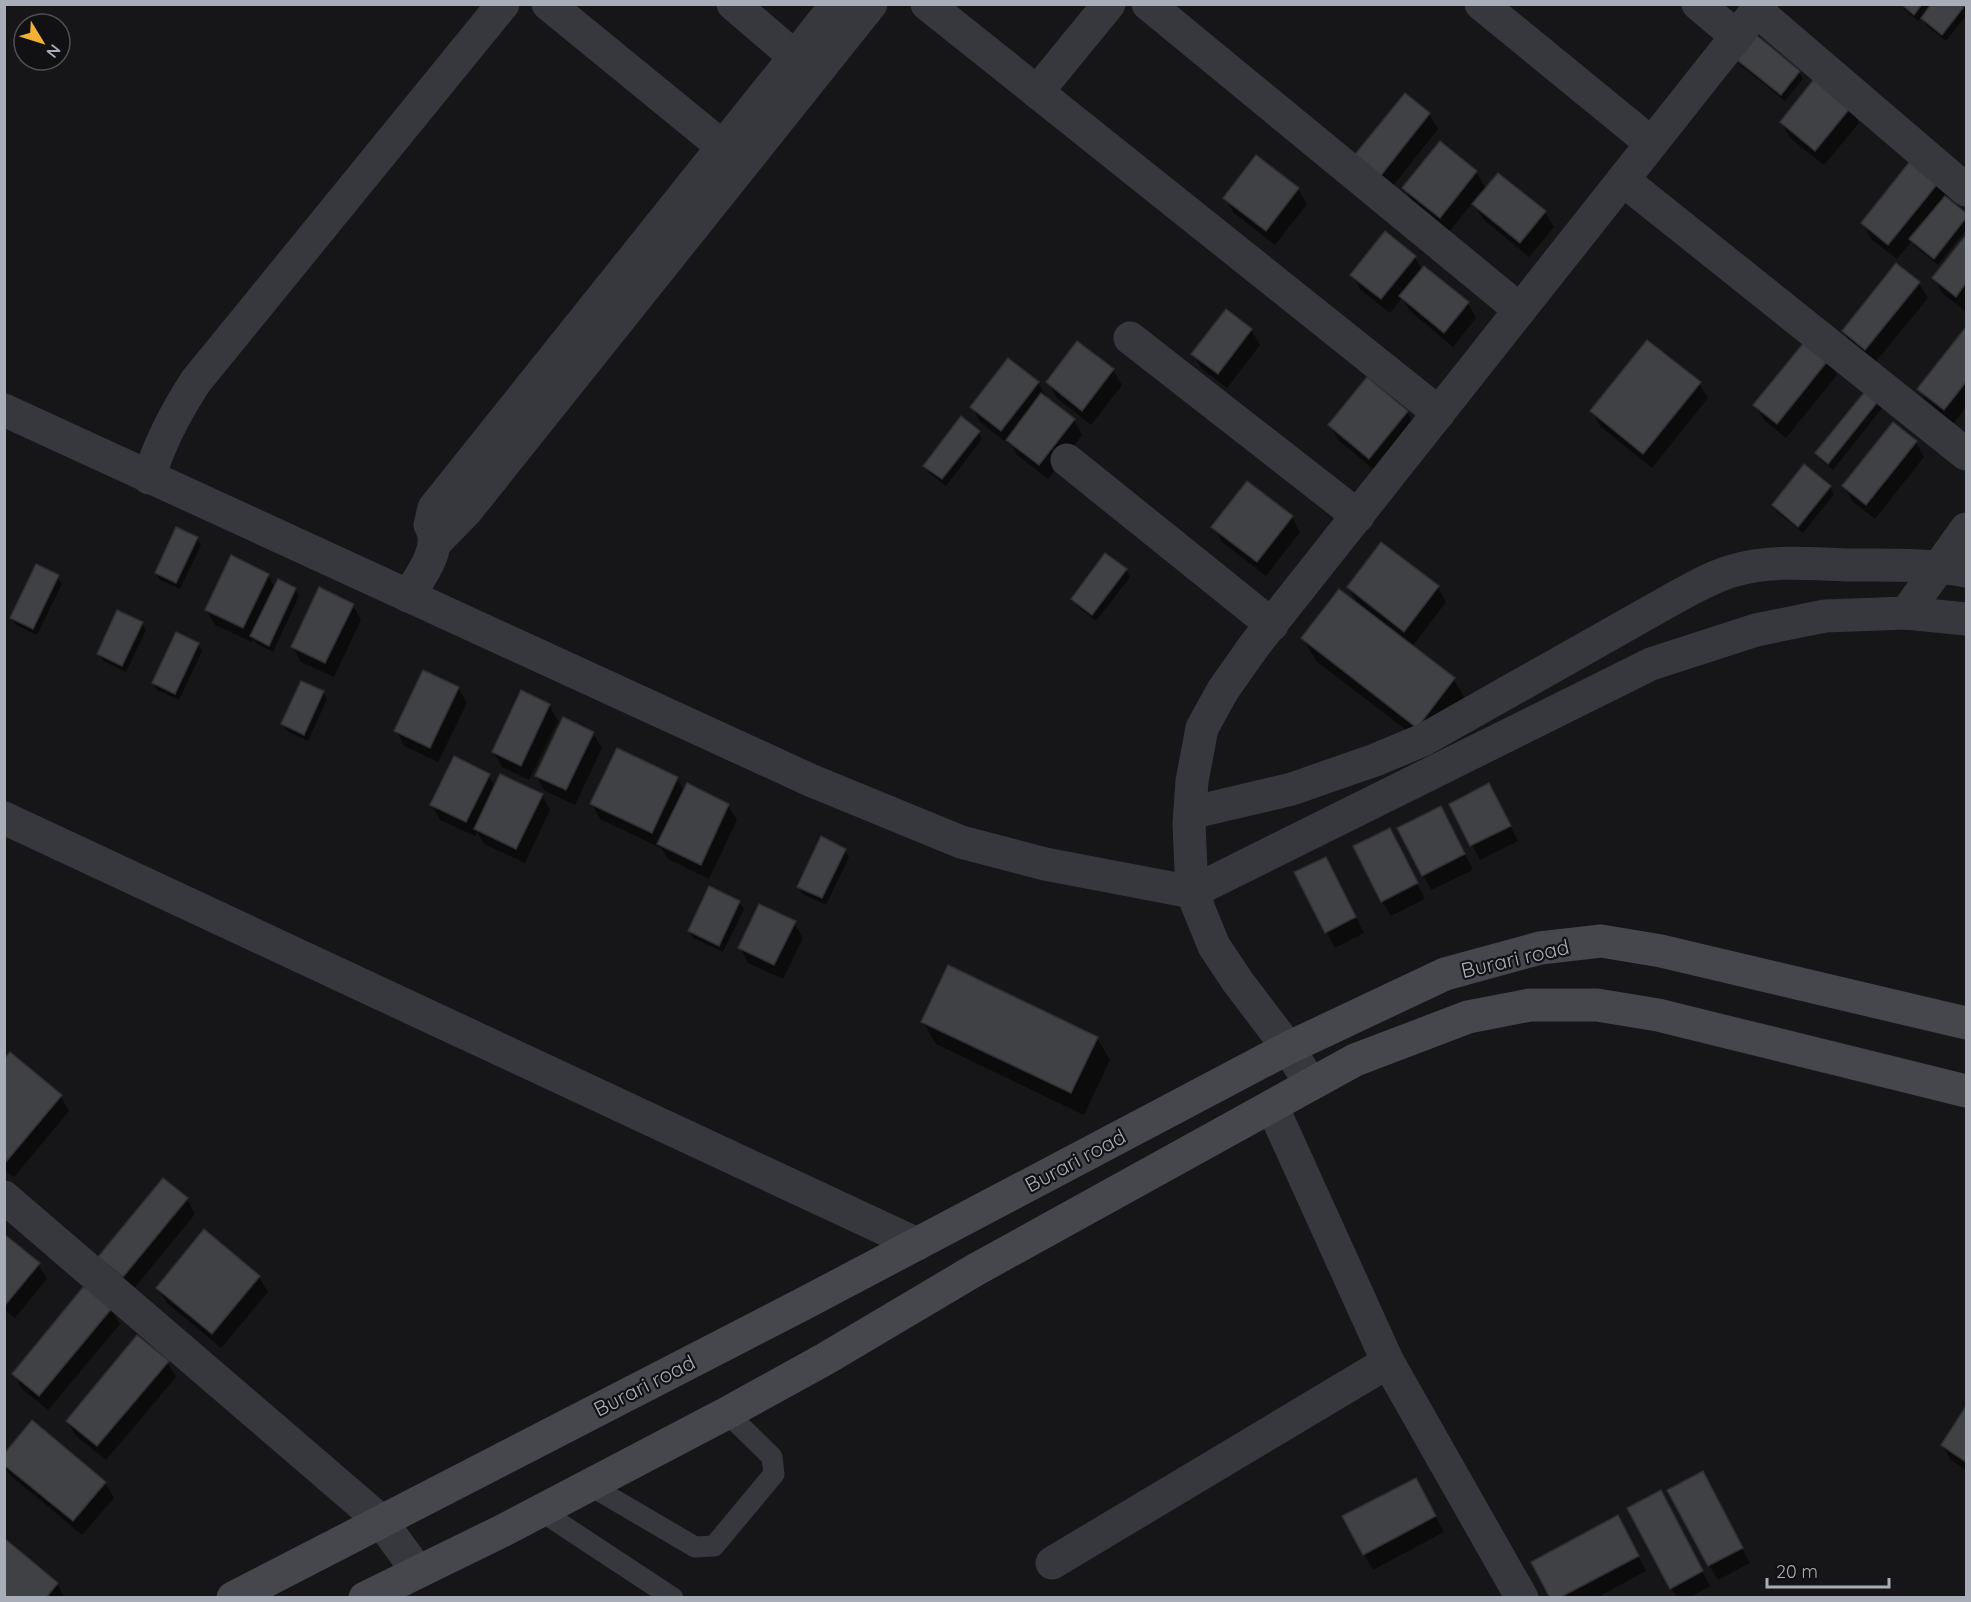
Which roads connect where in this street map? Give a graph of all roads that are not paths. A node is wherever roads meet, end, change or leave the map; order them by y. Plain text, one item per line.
1 (503, 4) edge
2 (548, 4) edge
3 (733, 4) edge
4 (837, 4) edge
5 (871, 4) edge
6 (927, 4) edge
7 (1109, 4) edge
8 (1148, 4) edge
9 (1481, 4) edge
10 (1698, 4) edge
11 (1759, 8) edge
12 (1736, 36) junction
13 (795, 57) junction
14 (1037, 92) junction
15 (1651, 143) junction
16 (723, 147) junction
17 (1623, 180) junction
18 (1966, 190) edge
19 (1520, 310) junction
20 (1130, 338) dead end
21 (4, 410) edge
22 (1439, 412) junction
23 (1966, 454) edge
24 (1067, 460) dead end
25 (152, 469) junction
26 (1358, 516) junction
27 (1966, 529) edge
28 (424, 568) junction
29 (1953, 568) edge
30 (1906, 614) junction
31 (1966, 619) edge
32 (1272, 625) junction
33 (4, 818) edge
34 (1189, 818) junction
35 (1192, 892) junction
36 (1966, 1023) edge
37 (1288, 1048) junction
38 (1311, 1084) junction
39 (1966, 1091) edge
40 (1272, 1106) junction
41 (4, 1197) edge
42 (917, 1244) junction
43 (1388, 1362) junction
44 (727, 1413) junction
45 (591, 1485) junction
46 (541, 1511) junction
47 (381, 1521) junction
48 (1052, 1563) dead end
49 (418, 1572) junction
50 (233, 1598) edge
51 (365, 1598) edge
52 (673, 1598) edge
53 (1522, 1598) edge

1 - 25 street
2 - 16 street
3 - 13 street
4 - 13 street
5 - 28 street
6 - 14 street
7 - 14 street
8 - 19 street
9 - 15 street
10 - 12 street
11 - 12 street
11 - 18 street
12 - 15 street
13 - 16 street
14 - 22 street
15 - 17 street
16 - 28 street
17 - 19 street
17 - 23 street
19 - 22 street
20 - 26 street
21 - 25 street
22 - 26 street
24 - 32 street
25 - 28 street
26 - 32 street
27 - 29 street
28 - 35 street
29 - 30 street
29 - 34 street
30 - 31 street
30 - 35 street
32 - 34 street
33 - 42 street
34 - 35 street
35 - 37 street
36 - 37 main road, Burari road
37 - 38 street
37 - 42 main road, Burari road
38 - 39 main road
38 - 40 main road
40 - 43 street
40 - 44 main road
41 - 47 street
42 - 47 main road, Burari road
43 - 48 street
43 - 53 street
44 - 45 main road
44 - 45 lane
45 - 46 main road
46 - 49 main road
46 - 52 lane
47 - 49 street
47 - 50 main road, Burari road
49 - 51 main road

